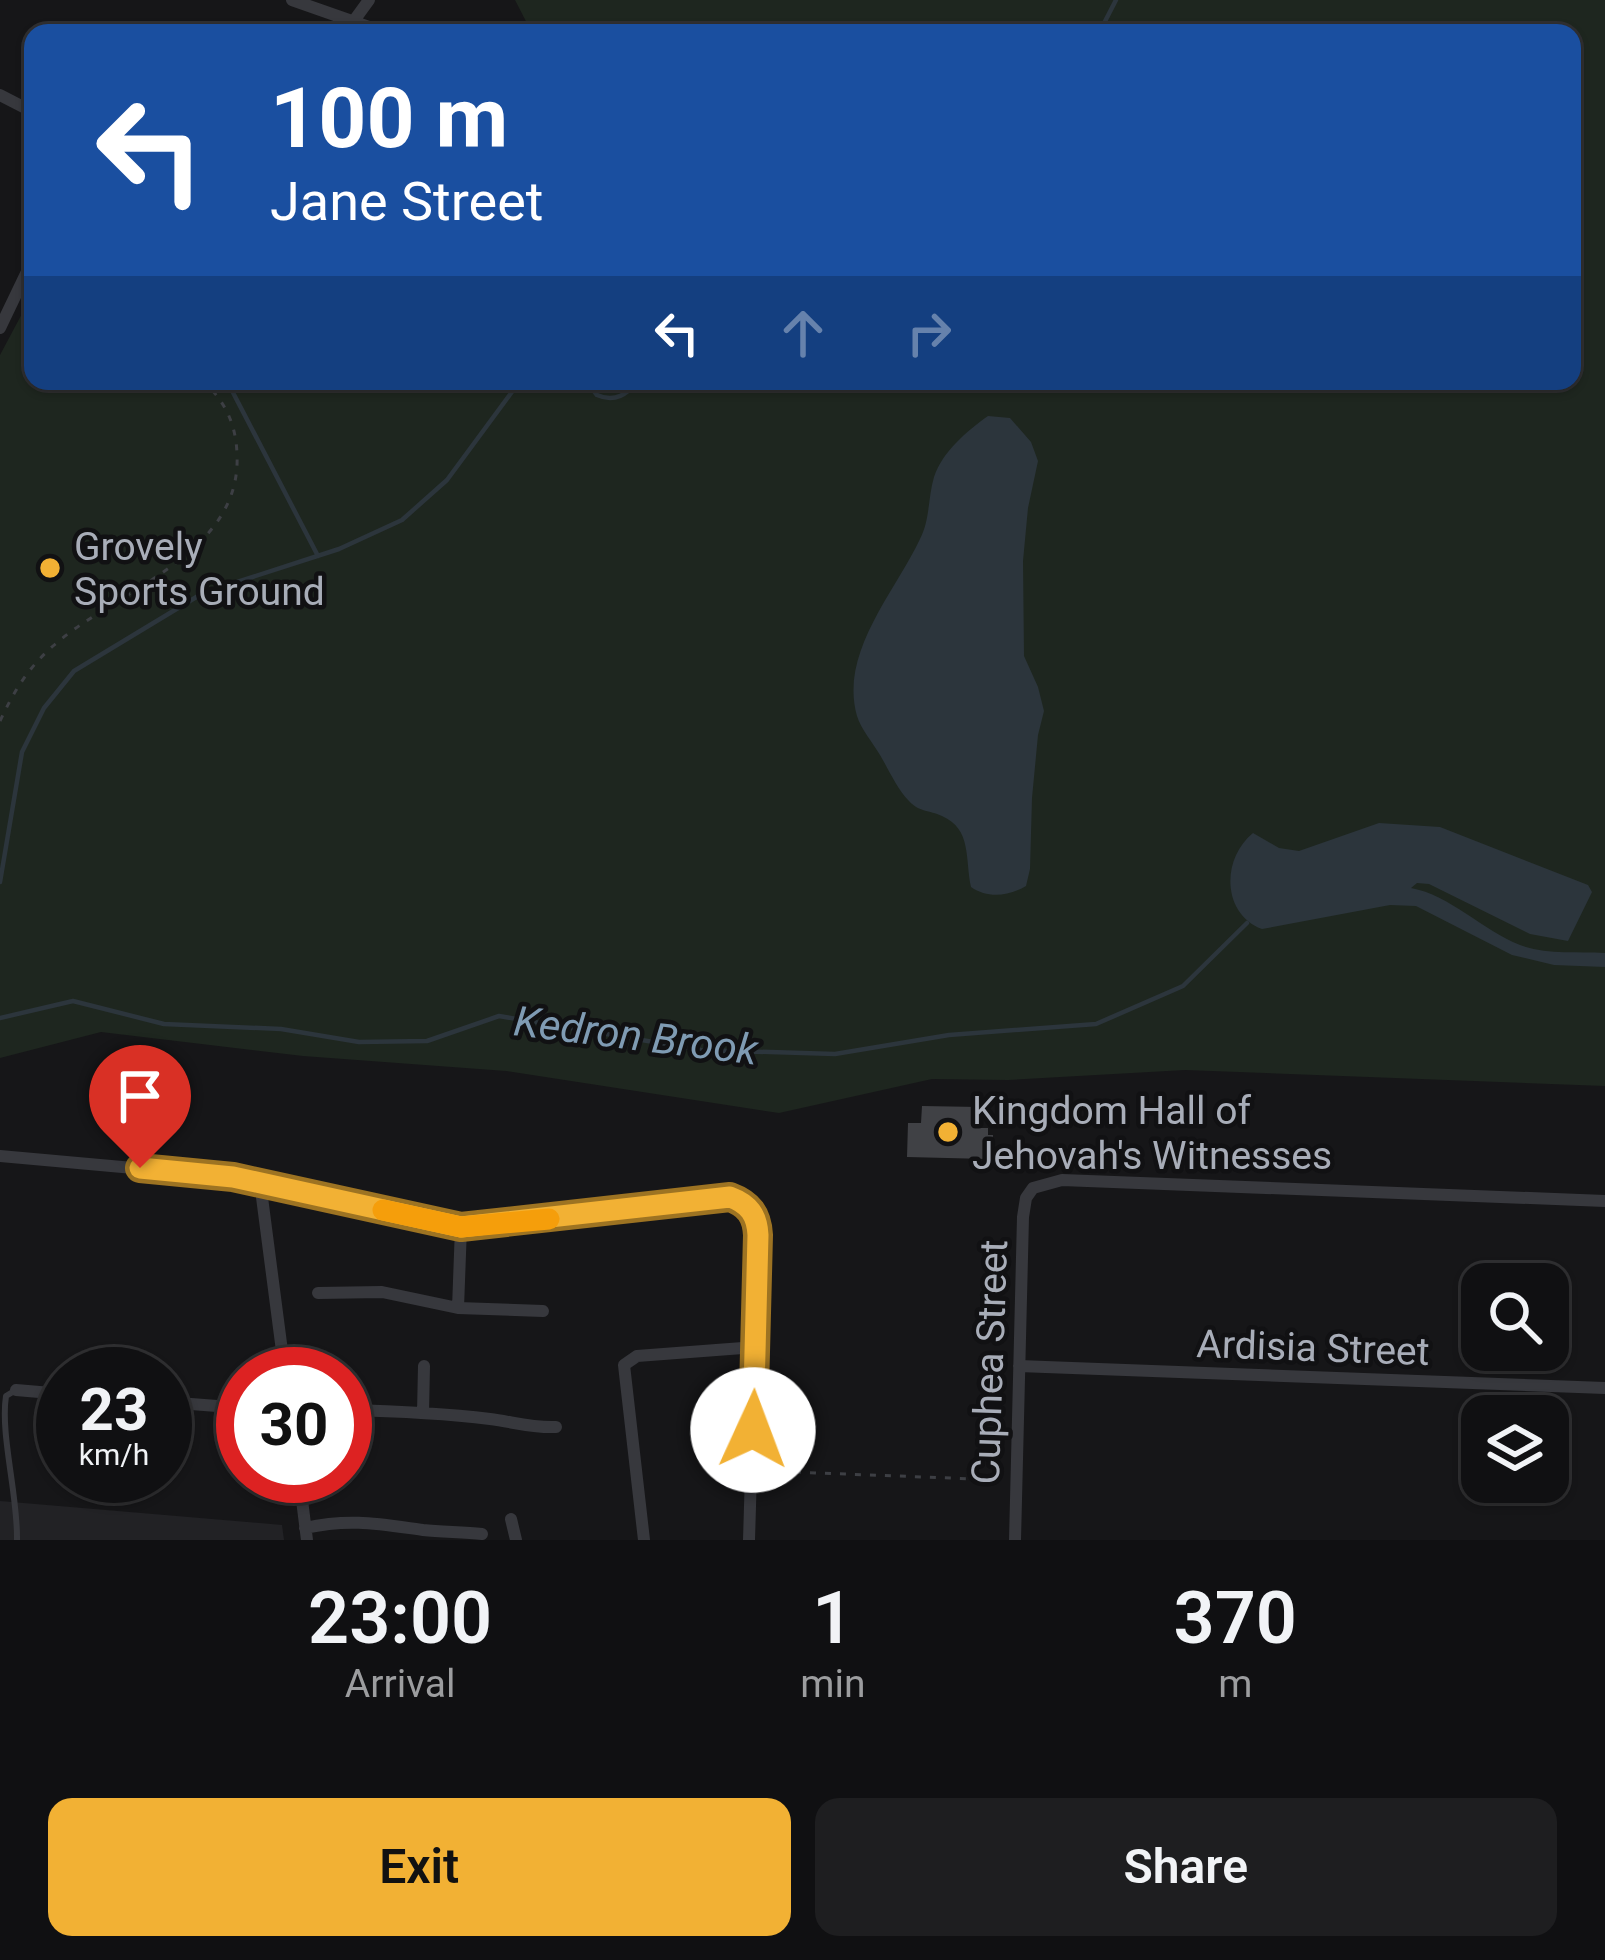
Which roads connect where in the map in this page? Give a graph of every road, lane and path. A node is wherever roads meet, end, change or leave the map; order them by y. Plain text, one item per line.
1 (292, 0) edge
2 (369, 0) edge
3 (353, 22) junction
4 (359, 24) edge
5 (24, 278) edge
6 (0, 328) edge
7 (211, 390) edge
8 (0, 721) edge
9 (0, 1156) edge
10 (260, 1182) junction
11 (1605, 1202) edge
12 (461, 1227) junction
13 (318, 1293) dead end
14 (458, 1308) junction
15 (543, 1311) dead end
16 (281, 1347) edge
17 (756, 1347) junction
18 (424, 1366) dead end
19 (1019, 1366) junction
20 (1605, 1388) edge
21 (16, 1390) joint
22 (36, 1392) edge
23 (372, 1411) edge
24 (423, 1413) junction
25 (556, 1427) dead end
26 (752, 1471) junction
27 (1005, 1480) dead end
28 (302, 1503) edge
29 (511, 1519) dead end
30 (306, 1534) edge
31 (482, 1534) dead end
32 (644, 1539) edge
33 (16, 1540) edge
34 (516, 1540) edge
35 (632, 1540) edge
36 (749, 1540) edge
37 (1015, 1540) edge

1 - 3 street
2 - 3 street
3 - 4 street
5 - 6 street
7 - 8 path
9 - 10 street
10 - 12 street
10 - 16 street
11 - 19 street, Cuphea Street
12 - 14 street
12 - 17 street
13 - 14 street
14 - 15 street
17 - 26 street
17 - 32 street
18 - 24 street
19 - 20 street, Ardisia Street
19 - 37 street, Cuphea Street
21 - 22 street
21 - 33 lane
23 - 24 street
24 - 25 street
26 - 27 path
26 - 36 street
28 - 30 street
29 - 34 street
30 - 31 street
32 - 35 street

